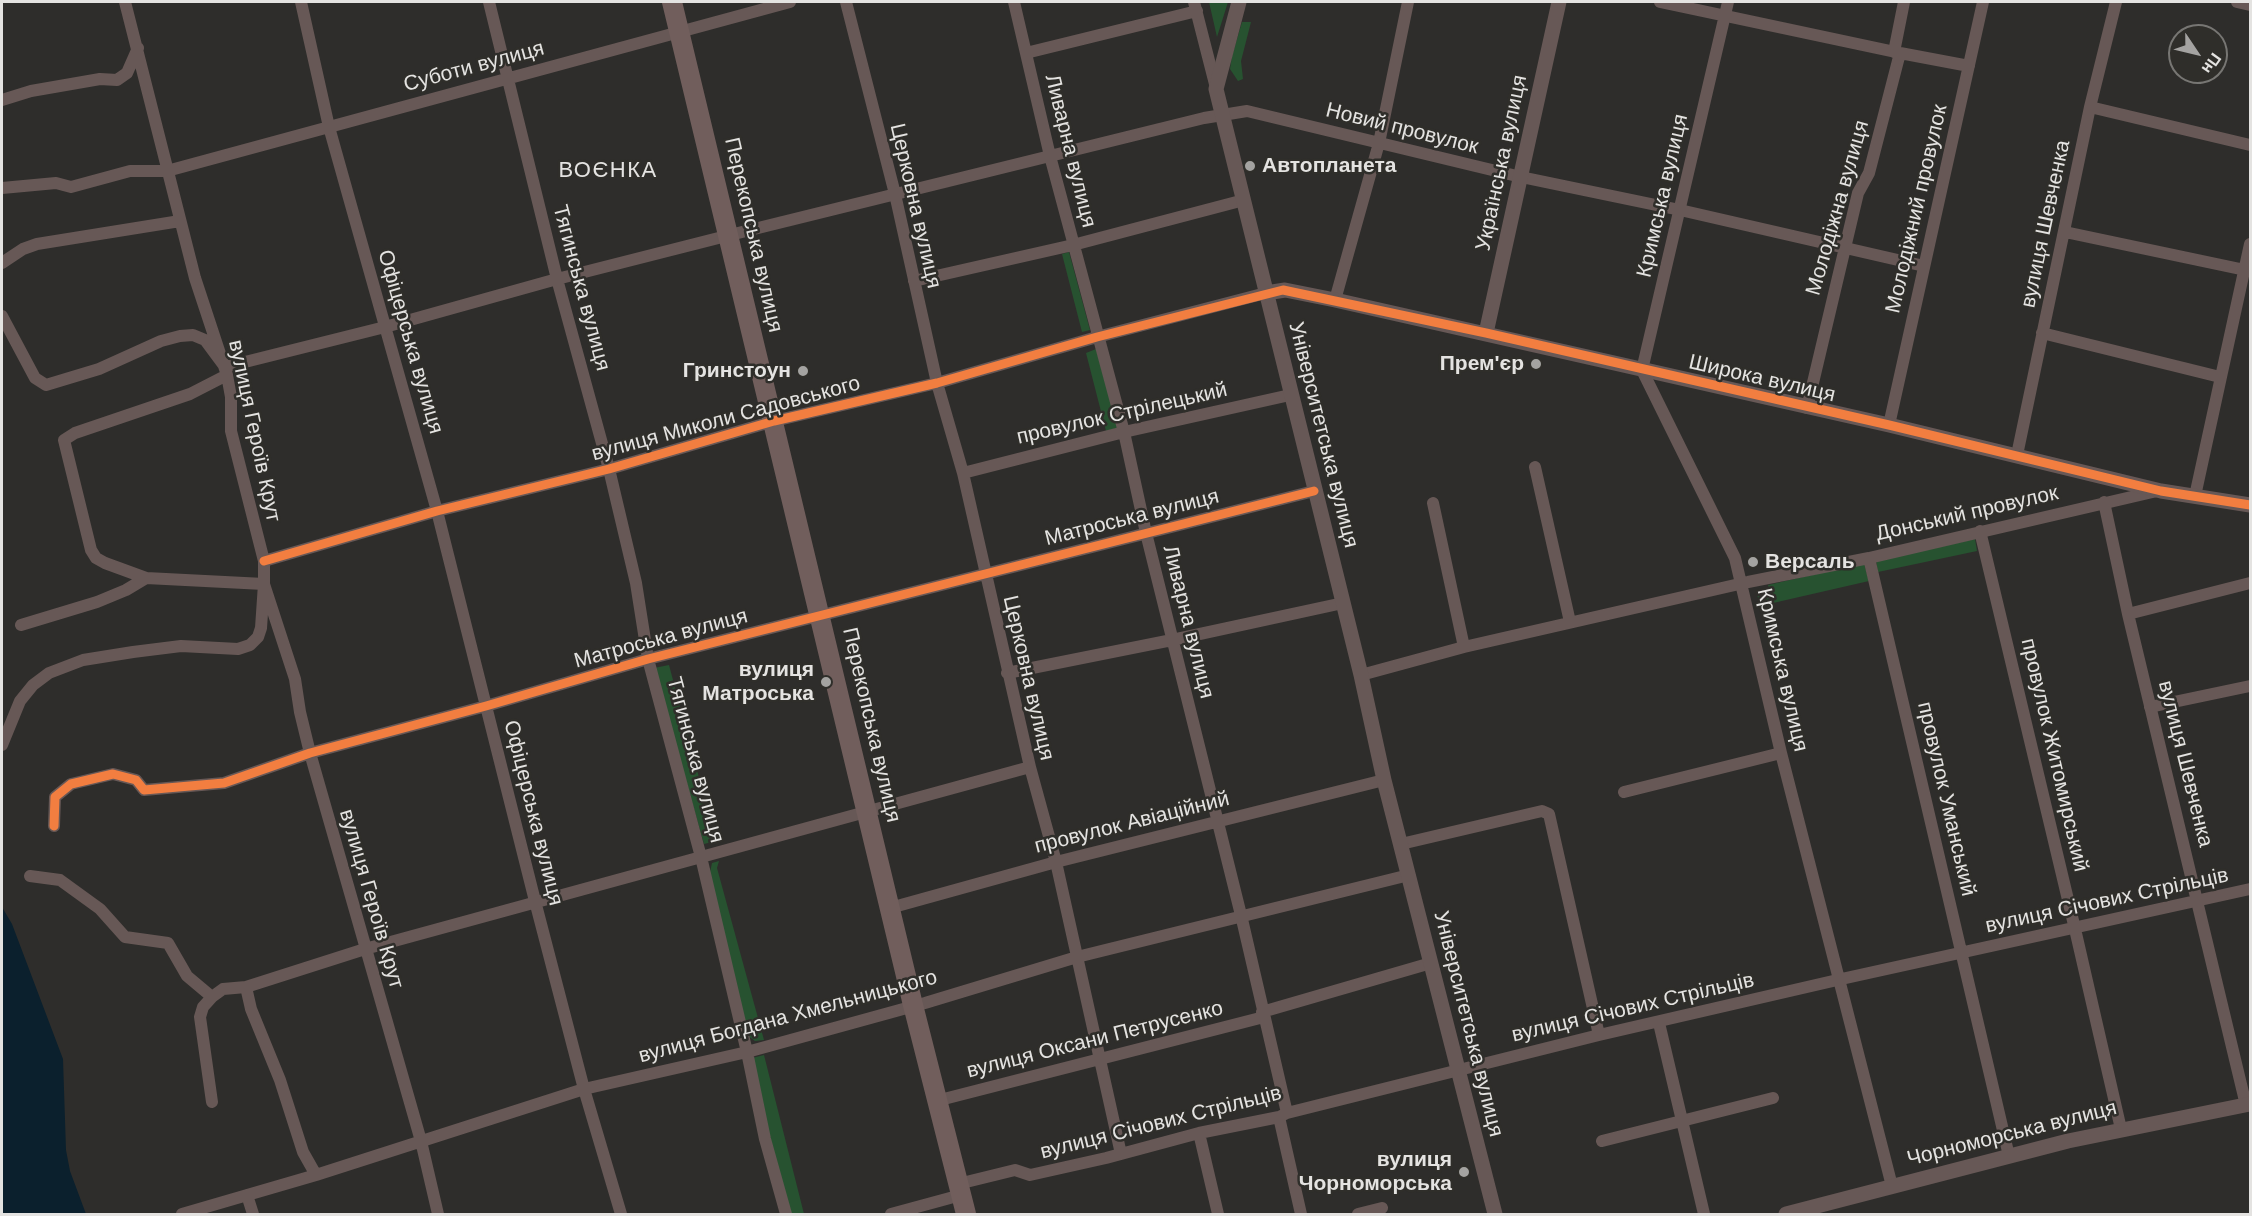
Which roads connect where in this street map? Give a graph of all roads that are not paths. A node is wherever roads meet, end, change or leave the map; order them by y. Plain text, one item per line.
1 (125, 2) edge
2 (301, 2) edge
3 (489, 2) edge
4 (672, 2) edge
5 (790, 2) edge
6 (846, 2) edge
7 (1014, 2) edge
8 (1239, 2) edge
9 (1408, 2) edge
10 (1559, 2) edge
11 (1660, 2) edge
12 (1728, 2) edge
13 (1904, 2) edge
14 (1983, 2) edge
15 (2116, 2) edge
16 (2237, 2) edge
17 (2250, 4) edge
18 (1196, 6) edge
19 (1724, 16) junction
20 (681, 32) junction
21 (138, 48) junction
22 (1026, 52) junction
23 (1897, 53) junction
24 (1969, 66) junction
25 (508, 78) junction
26 (1216, 89) junction
27 (2, 100) edge
28 (2090, 107) junction
29 (1222, 114) junction
30 (329, 127) junction
31 (1379, 144) junction
32 (2250, 145) edge
33 (1050, 156) junction
34 (167, 171) junction
35 (1521, 177) junction
36 (2, 188) edge
37 (895, 194) junction
38 (1244, 200) junction
39 (1680, 210) junction
40 (180, 221) junction
41 (2065, 232) junction
42 (727, 236) junction
43 (2250, 244) edge
44 (1073, 245) junction
45 (1844, 249) junction
46 (2, 263) edge
47 (1924, 266) junction
48 (2245, 270) junction
49 (557, 279) junction
50 (914, 281) junction
51 (1266, 293) junction
52 (1335, 300) junction
53 (2, 316) edge
54 (385, 327) junction
55 (1486, 333) junction
56 (2042, 333) junction
57 (1097, 337) junction
58 (1642, 370) junction
59 (226, 371) junction
60 (2220, 377) junction
61 (937, 383) junction
62 (1290, 395) junction
63 (1807, 408) junction
64 (774, 421) junction
65 (1889, 425) junction
66 (1124, 432) junction
67 (2017, 455) junction
68 (1535, 467) dead end
69 (609, 469) junction
70 (963, 473) junction
71 (2161, 490) junction
72 (1314, 491) junction
73 (2195, 496) junction
74 (2104, 502) junction
75 (1433, 503) dead end
76 (2250, 505) edge
77 (437, 511) junction
78 (1980, 531) junction
79 (1146, 533) junction
80 (1869, 558) junction
81 (264, 561) junction
82 (985, 574) junction
83 (146, 578) junction
84 (264, 584) junction
85 (1741, 584) junction
86 (2250, 584) edge
87 (1343, 603) junction
88 (2128, 614) junction
89 (821, 616) junction
90 (1570, 622) junction
91 (21, 625) dead end
92 (1172, 640) junction
93 (1464, 646) junction
94 (648, 659) junction
95 (1007, 673) junction
96 (1360, 675) junction
97 (2250, 686) edge
98 (486, 706) junction
99 (2150, 706) junction
100 (2, 745) edge
101 (310, 753) junction
102 (1782, 753) junction
103 (1030, 767) junction
104 (1384, 780) junction
105 (1624, 792) dead end
106 (867, 812) junction
107 (1217, 822) junction
108 (54, 826) dead end
109 (1401, 844) junction
110 (701, 857) junction
111 (1056, 862) junction
112 (1409, 875) junction
113 (30, 876) dead end
114 (2250, 889) edge
115 (535, 901) junction
116 (2198, 901) junction
117 (890, 908) junction
118 (1241, 915) junction
119 (2075, 929) junction
120 (365, 949) junction
121 (1962, 953) junction
122 (1077, 957) junction
123 (1431, 963) junction
124 (1839, 980) junction
125 (246, 987) junction
126 (212, 997) junction
127 (913, 1005) junction
128 (1263, 1015) junction
129 (1659, 1023) junction
130 (1599, 1035) junction
131 (747, 1052) junction
132 (1098, 1059) junction
133 (1458, 1069) junction
134 (584, 1089) junction
135 (1773, 1098) dead end
136 (936, 1101) junction
137 (212, 1102) dead end
138 (2248, 1104) edge
139 (1283, 1115) junction
140 (1682, 1123) junction
141 (2121, 1129) junction
142 (1199, 1133) junction
143 (421, 1141) junction
144 (1602, 1142) dead end
145 (1121, 1154) junction
146 (2009, 1156) junction
147 (316, 1175) junction
148 (1892, 1186) junction
149 (960, 1190) junction
150 (247, 1195) junction
151 (1382, 1208) dead end
152 (182, 1214) edge
153 (253, 1215) edge
154 (438, 1215) edge
155 (621, 1215) edge
156 (786, 1215) edge
157 (891, 1215) edge
158 (966, 1215) edge
159 (1218, 1215) edge
160 (1300, 1215) edge
161 (1358, 1215) edge
162 (1495, 1215) edge
163 (1704, 1215) edge
164 (1786, 1215) edge

1 - 21 street, вулиця Героїв Крут
2 - 30 street, Офіцерська вулиця
3 - 25 street, Тягинська вулиця
4 - 20 main road, Перекопська вулиця
5 - 20 street, Суботи вулиця
6 - 37 street, Церковна вулиця
7 - 22 street, Ливарна вулиця
8 - 26 street
9 - 31 street
10 - 35 street, Українська вулиця
11 - 19 street
12 - 19 street, Кримська вулиця
13 - 23 street, Молодіжна вулиця
14 - 24 street, Молодіжний провулок
15 - 28 street, вулиця Шевченка
16 - 17 street
18 - 22 street
18 - 26 street, Університетська вулиця
19 - 23 street
19 - 39 street, Кримська вулиця
20 - 25 street, Суботи вулиця
20 - 42 main road, Перекопська вулиця
21 - 27 street
21 - 34 street, вулиця Героїв Крут
22 - 33 street, Ливарна вулиця
23 - 24 street
23 - 45 street, Молодіжна вулиця
24 - 47 street, Молодіжний провулок
25 - 30 street, Суботи вулиця
25 - 49 street, Тягинська вулиця
26 - 29 street, Університетська вулиця
28 - 32 street
28 - 41 street, вулиця Шевченка
29 - 31 street, Новий провулок
29 - 33 street, Новий провулок
29 - 38 street, Університетська вулиця
30 - 34 street, Суботи вулиця
30 - 54 street, Офіцерська вулиця
31 - 35 street, Новий провулок
31 - 52 street
33 - 37 street, Новий провулок
33 - 44 street, Ливарна вулиця
34 - 36 street, Суботи вулиця
34 - 40 street, вулиця Героїв Крут
35 - 39 street, Новий провулок
35 - 55 street, Українська вулиця
37 - 42 street, Новий провулок
37 - 50 street, Церковна вулиця
38 - 44 street
38 - 51 street, Університетська вулиця
39 - 45 street, Новий провулок
39 - 58 street, Кримська вулиця
40 - 46 street
40 - 59 street, вулиця Героїв Крут
41 - 48 street
41 - 56 street, вулиця Шевченка
42 - 49 street, Новий провулок
42 - 64 main road, Перекопська вулиця
43 - 48 street
44 - 50 street
44 - 57 street, Ливарна вулиця
45 - 47 street, Новий провулок
45 - 63 street, Молодіжна вулиця
47 - 65 street, Молодіжний провулок
48 - 60 street
49 - 54 street, Новий провулок
49 - 69 street, Тягинська вулиця
50 - 61 street, Церковна вулиця
51 - 52 street, Широка вулиця
51 - 57 street, вулиця Миколи Садовського
51 - 62 street, Університетська вулиця
52 - 55 street, Широка вулиця
53 - 59 street
54 - 59 street, Новий провулок
54 - 77 street, Офіцерська вулиця
55 - 58 street, Широка вулиця
56 - 60 street
56 - 67 street, вулиця Шевченка
57 - 61 street, вулиця Миколи Садовського
57 - 66 street, Ливарна вулиця
58 - 63 street, Широка вулиця
58 - 85 street, Кримська вулиця
59 - 81 street, вулиця Героїв Крут
59 - 83 street, Новий провулок
60 - 73 street
61 - 64 street, вулиця Миколи Садовського
61 - 70 street, Церковна вулиця
62 - 66 street, провулок Стрілецький
62 - 72 street, Університетська вулиця
63 - 65 street, Широка вулиця
64 - 69 street, вулиця Миколи Садовського
64 - 89 main road, Перекопська вулиця
65 - 67 street, Широка вулиця
66 - 70 street, провулок Стрілецький
66 - 79 street, Ливарна вулиця
67 - 71 street, Широка вулиця
68 - 90 street
69 - 77 street, вулиця Миколи Садовського
69 - 94 street, Тягинська вулиця
70 - 82 street, Церковна вулиця
71 - 73 street, Широка вулиця
71 - 74 street, Донський провулок
72 - 79 street, Матроська вулиця
72 - 87 street, Університетська вулиця
73 - 76 street, Широка вулиця
74 - 78 street, Донський провулок
74 - 88 street, вулиця Шевченка
75 - 93 street
77 - 81 street, вулиця Миколи Садовського
77 - 98 street, Офіцерська вулиця
78 - 80 street, Донський провулок
78 - 119 street, провулок Житомирський
79 - 82 street, Матроська вулиця
79 - 92 street, Ливарна вулиця
80 - 85 street, Донський провулок
80 - 121 street, провулок Уманський
81 - 84 street, вулиця Героїв Крут
82 - 89 street, Матроська вулиця
82 - 95 street, Церковна вулиця
83 - 84 street
83 - 91 street
84 - 100 street
84 - 101 street, вулиця Героїв Крут
85 - 90 street, Донський провулок
85 - 102 street, Кримська вулиця
86 - 88 street
87 - 92 street
87 - 96 street, Університетська вулиця
88 - 99 street, вулиця Шевченка
89 - 94 street, Матроська вулиця
89 - 106 main road, Перекопська вулиця
90 - 93 street, Донський провулок
92 - 95 street
92 - 107 street, Ливарна вулиця
93 - 96 street, Донський провулок
94 - 98 street, Матроська вулиця
94 - 110 street, Тягинська вулиця
95 - 103 street, Церковна вулиця
96 - 104 street, Університетська вулиця
97 - 99 street
98 - 101 street, Матроська вулиця
98 - 115 street, Офіцерська вулиця
99 - 116 street, вулиця Шевченка
101 - 108 street, Матроська вулиця
101 - 120 street, вулиця Героїв Крут
102 - 105 street
102 - 124 street, Кримська вулиця
103 - 106 street
103 - 111 street, Церковна вулиця
104 - 107 street, провулок Авіаційний
104 - 109 street, Університетська вулиця
106 - 110 street
106 - 117 main road, Перекопська вулиця
107 - 111 street, провулок Авіаційний
107 - 118 street, Ливарна вулиця
109 - 112 street, Університетська вулиця
109 - 130 street
110 - 115 street
110 - 131 street, Тягинська вулиця
111 - 117 street, провулок Авіаційний
111 - 122 street, Церковна вулиця
112 - 118 street, вулиця Богдана Хмельницького
112 - 123 street, Університетська вулиця
113 - 126 street
114 - 116 street, вулиця Січових Стрільців
115 - 120 street
115 - 134 street, Офіцерська вулиця
116 - 119 street, вулиця Січових Стрільців
116 - 138 street, вулиця Шевченка
117 - 127 main road, Перекопська вулиця
118 - 122 street, вулиця Богдана Хмельницького
118 - 128 street, Ливарна вулиця
119 - 121 street, вулиця Січових Стрільців
119 - 141 street, провулок Житомирський
120 - 125 street
120 - 143 street, вулиця Героїв Крут
121 - 124 street, вулиця Січових Стрільців
121 - 146 street, провулок Уманський
122 - 127 street, вулиця Богдана Хмельницького
122 - 132 street, Церковна вулиця
123 - 128 street, вулиця Оксани Петрусенко
123 - 133 street, Університетська вулиця
124 - 129 street, вулиця Січових Стрільців
124 - 148 street, Кримська вулиця
125 - 126 street
125 - 147 street
126 - 137 street
127 - 131 street, вулиця Богдана Хмельницького
127 - 136 main road, Перекопська вулиця
128 - 132 street, вулиця Оксани Петрусенко
128 - 139 street, Ливарна вулиця
129 - 130 street, вулиця Січових Стрільців
129 - 140 street
130 - 133 street, вулиця Січових Стрільців
131 - 134 street, вулиця Богдана Хмельницького
131 - 156 street, Тягинська вулиця
132 - 136 street, вулиця Оксани Петрусенко
132 - 145 street, Церковна вулиця
133 - 139 street, вулиця Січових Стрільців
133 - 162 street, Університетська вулиця
134 - 143 street, вулиця Богдана Хмельницького
134 - 155 street, Офіцерська вулиця
135 - 140 street
136 - 149 main road, Перекопська вулиця
138 - 141 street, Чорноморська вулиця
139 - 142 street, вулиця Січових Стрільців
139 - 160 street, Ливарна вулиця
140 - 144 street
140 - 163 street
141 - 146 street, Чорноморська вулиця
142 - 145 street, вулиця Січових Стрільців
142 - 159 street
143 - 147 street, вулиця Богдана Хмельницького
143 - 154 street, вулиця Героїв Крут
145 - 149 street, вулиця Січових Стрільців
146 - 148 street, Чорноморська вулиця
147 - 150 street, вулиця Богдана Хмельницького
148 - 164 street, Чорноморська вулиця
149 - 157 street, вулиця Січових Стрільців
149 - 158 main road, Перекопська вулиця
150 - 152 street, вулиця Богдана Хмельницького
150 - 153 street
151 - 161 street

